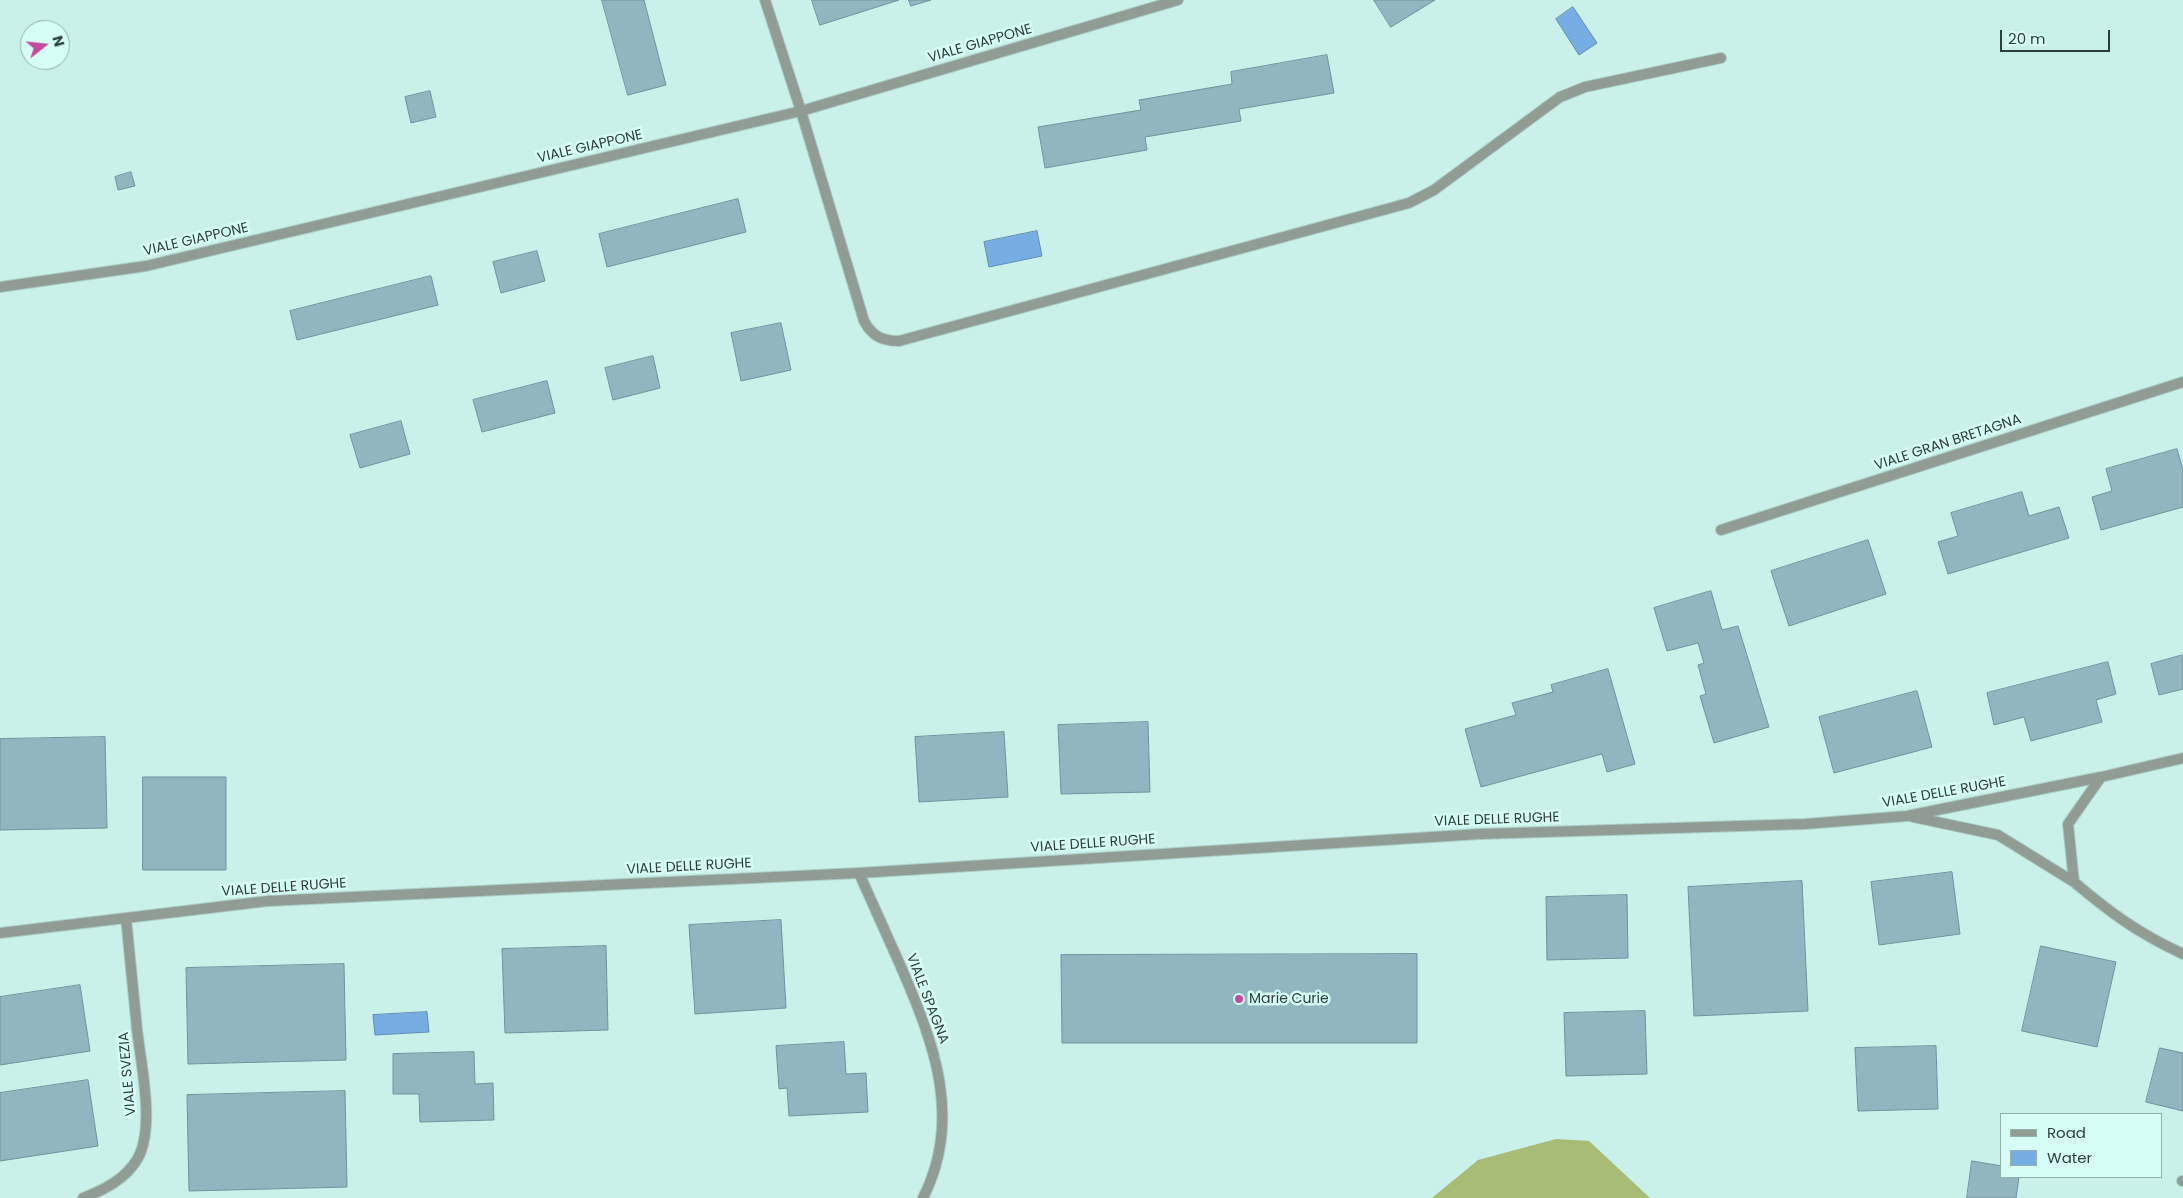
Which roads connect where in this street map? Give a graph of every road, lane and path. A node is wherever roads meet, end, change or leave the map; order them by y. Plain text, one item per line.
1 (765, 0) edge
2 (1178, 0) edge
3 (1721, 58) dead end
4 (801, 111) junction
5 (0, 287) edge
6 (2183, 382) edge
7 (1720, 530) dead end
8 (2183, 758) edge
9 (2101, 777) junction
10 (1907, 816) junction
11 (859, 873) junction
12 (2074, 882) junction
13 (126, 918) junction
14 (0, 933) edge
15 (2183, 954) edge
16 (83, 1198) edge
17 (923, 1198) edge

1 - 4 street
2 - 4 street, VIALE GIAPPONE
3 - 4 street
4 - 5 street, VIALE GIAPPONE
6 - 7 street, VIALE GRAN BRETAGNA
8 - 9 street, VIALE DELLE RUGHE
9 - 10 street, VIALE DELLE RUGHE
9 - 12 street
10 - 11 street, VIALE DELLE RUGHE
10 - 12 street
11 - 13 street, VIALE DELLE RUGHE
11 - 17 street, VIALE SPAGNA
12 - 15 street
13 - 14 street, VIALE DELLE RUGHE
13 - 16 street, VIALE SVEZIA

